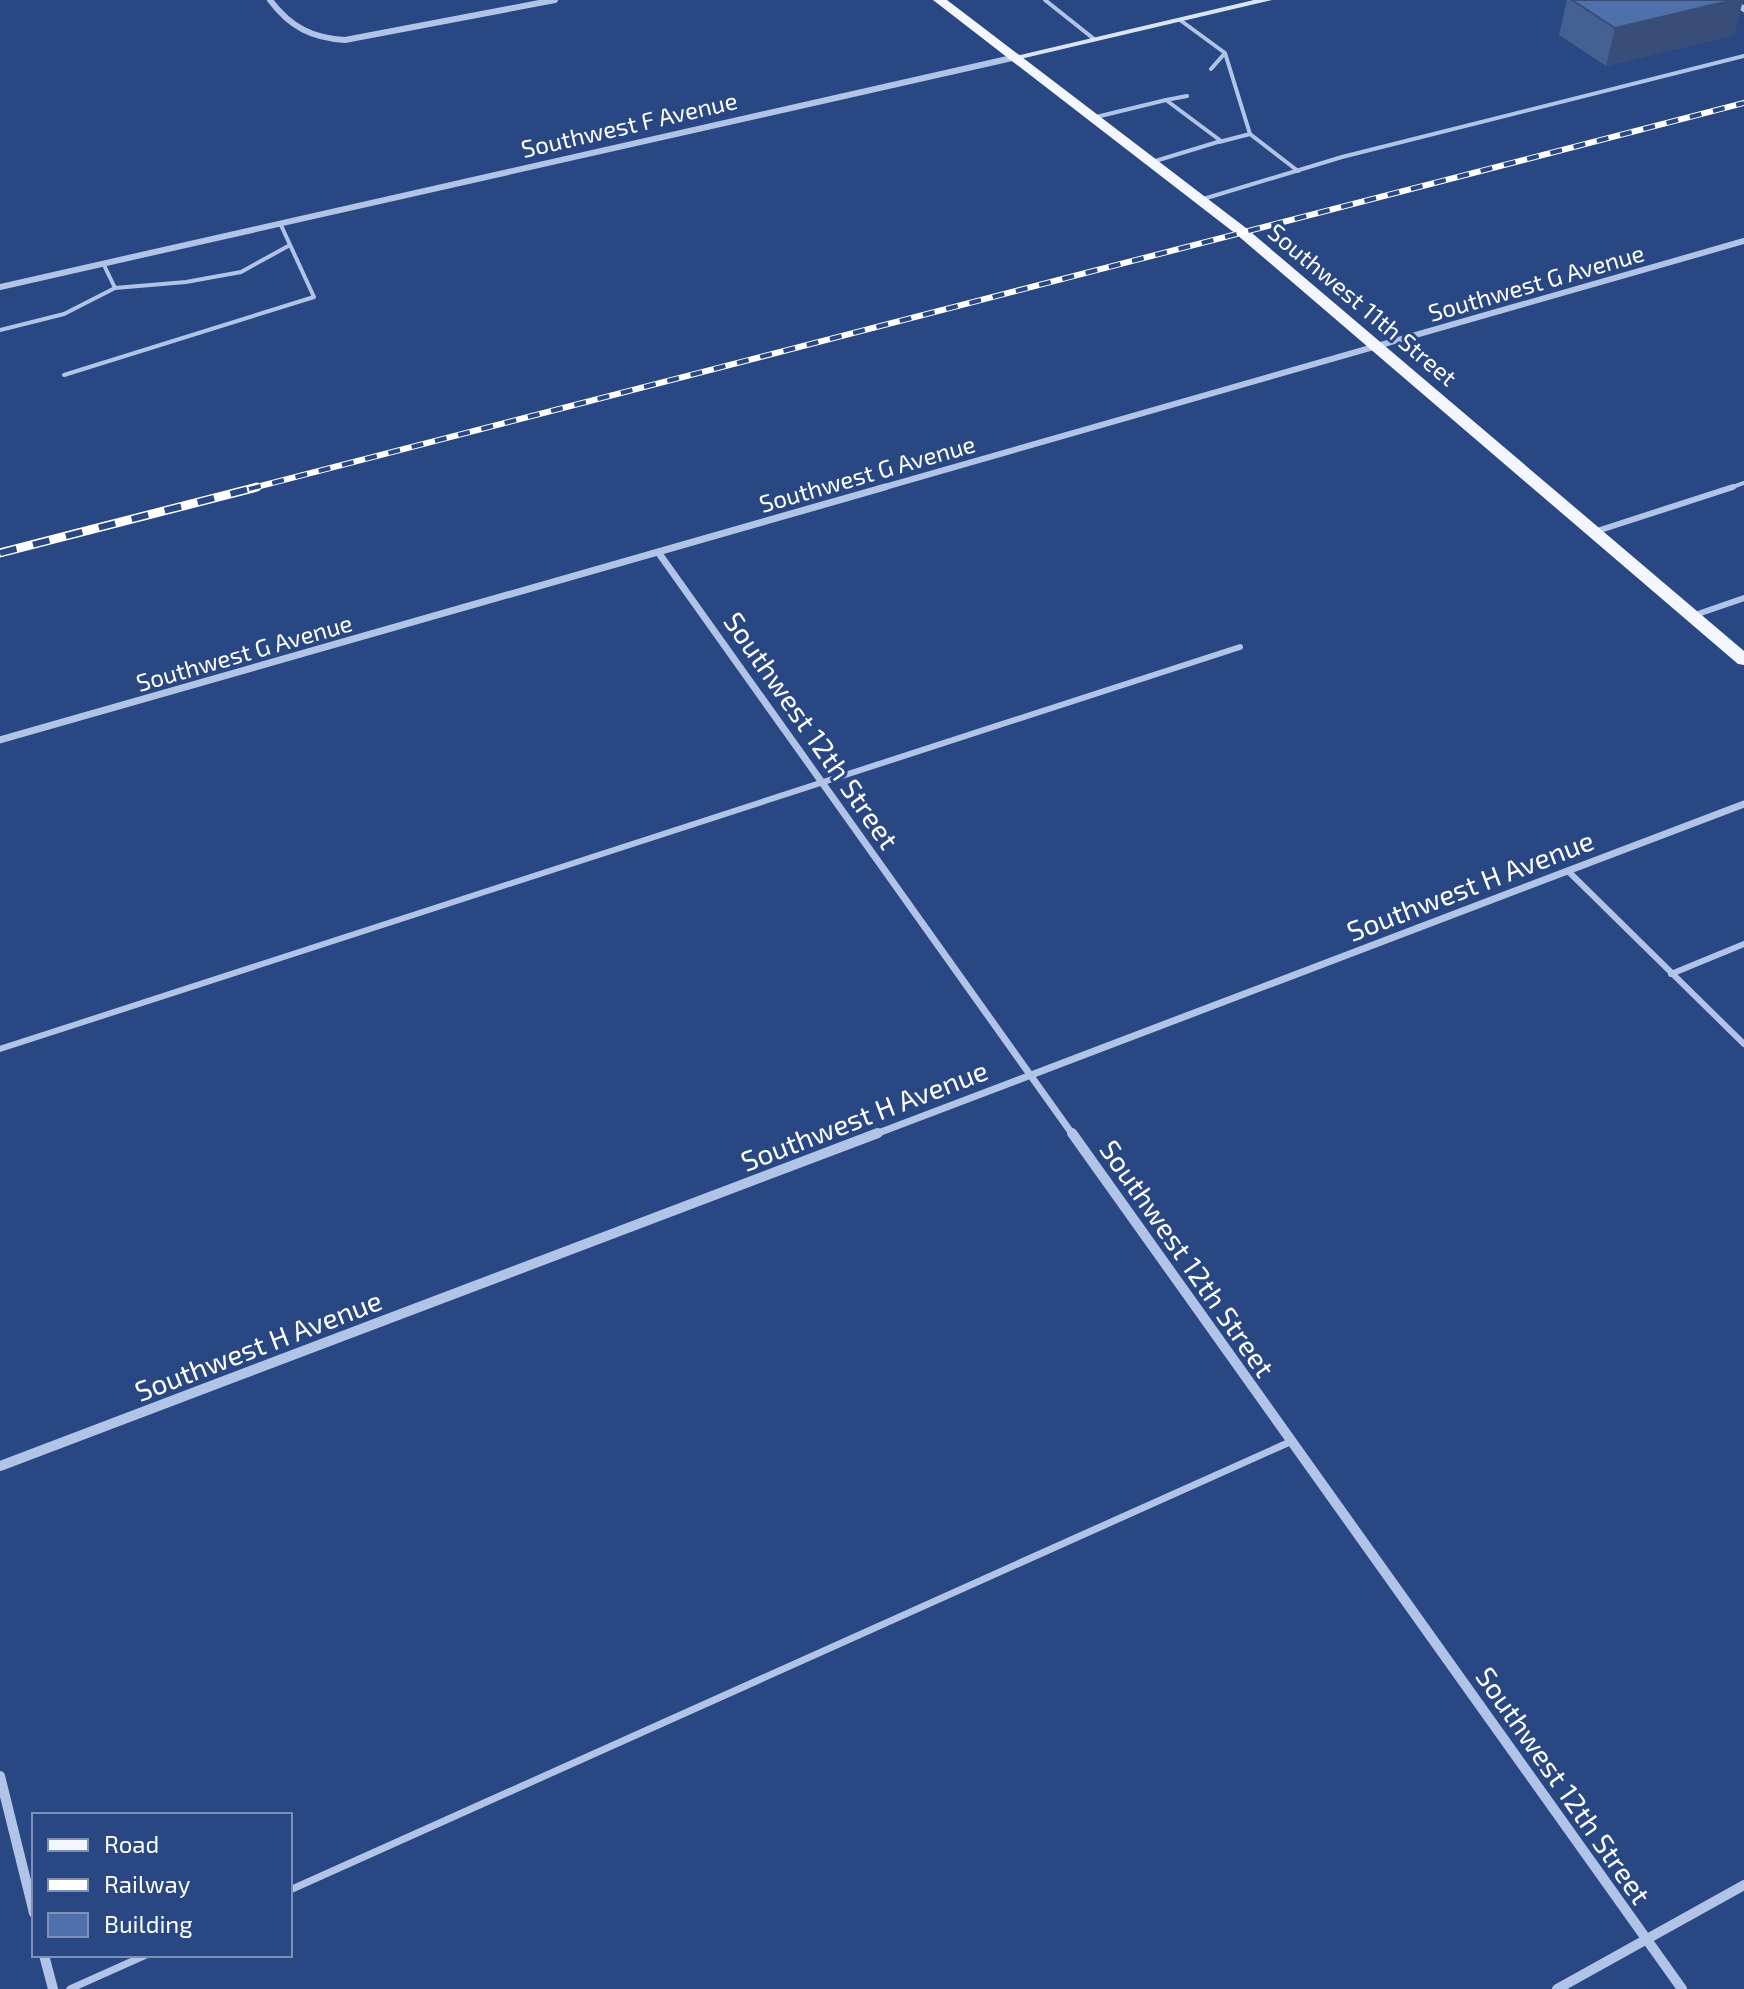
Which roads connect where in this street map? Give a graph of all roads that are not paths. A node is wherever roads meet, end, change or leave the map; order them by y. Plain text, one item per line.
1 (270, 0) edge
2 (555, 0) edge
3 (939, 0) edge
4 (1045, 0) edge
5 (1267, 0) edge
6 (1731, 0) edge
7 (1744, 9) edge
8 (1180, 20) junction
9 (1094, 39) junction
10 (1225, 53) junction
11 (1744, 56) edge
12 (1012, 58) junction
13 (1211, 69) dead end
14 (1187, 96) dead end
15 (1166, 100) junction
16 (1092, 118) junction
17 (1250, 134) junction
18 (1216, 143) junction
19 (1150, 162) junction
20 (1298, 171) junction
21 (1200, 200) junction
22 (280, 223) junction
23 (1744, 241) edge
24 (290, 245) junction
25 (103, 263) junction
26 (0, 287) edge
27 (115, 288) junction
28 (0, 330) edge
29 (1376, 346) junction
30 (64, 375) dead end
31 (1744, 483) edge
32 (1594, 532) junction
33 (658, 552) junction
34 (1744, 598) edge
35 (1692, 616) junction
36 (1240, 647) dead end
37 (1744, 660) edge
38 (0, 740) edge
39 (822, 783) junction
40 (1744, 804) edge
41 (1568, 871) junction
42 (1744, 944) edge
43 (1671, 974) junction
44 (1744, 1044) edge
45 (0, 1049) edge
46 (1031, 1075) junction
47 (1292, 1441) junction
48 (0, 1466) edge
49 (0, 1776) edge
50 (1744, 1885) edge
51 (292, 1889) edge
52 (32, 1905) edge
53 (1647, 1940) junction
54 (45, 1957) edge
55 (142, 1957) edge
56 (53, 1989) edge
57 (70, 1989) edge
58 (1557, 1989) edge
59 (1682, 1989) edge

1 - 2 street
3 - 12 main road, Southwest 11th Street
4 - 9 lane
5 - 8 street, Southwest F Avenue
6 - 7 street
8 - 9 street, Southwest F Avenue
8 - 10 lane
9 - 12 street, Southwest F Avenue
10 - 13 lane
10 - 17 lane
11 - 20 lane
12 - 16 main road, Southwest 11th Street
12 - 22 street, Southwest F Avenue
14 - 15 lane
15 - 16 lane
15 - 18 lane
16 - 19 main road, Southwest 11th Street
17 - 18 lane
17 - 20 lane
18 - 19 lane
19 - 21 main road, Southwest 11th Street
20 - 21 lane
21 - 29 main road, Southwest 11th Street
22 - 24 lane
22 - 25 street, Southwest F Avenue
23 - 29 street, Southwest G Avenue
24 - 27 lane
24 - 30 lane
25 - 26 street, Southwest F Avenue
25 - 27 lane
27 - 28 lane
29 - 32 main road, Southwest 11th Street
29 - 33 street, Southwest G Avenue
31 - 32 lane
32 - 35 main road, Southwest 11th Street
33 - 38 street, Southwest G Avenue
33 - 39 street, Southwest 12th Street
34 - 35 lane
35 - 37 main road, Southwest 11th Street
36 - 39 lane
39 - 45 lane
39 - 46 street, Southwest 12th Street
40 - 41 street, Southwest H Avenue
41 - 43 lane
41 - 46 street, Southwest H Avenue
42 - 43 lane
43 - 44 lane
46 - 47 street, Southwest 12th Street
46 - 48 street, Southwest H Avenue
47 - 51 lane
47 - 53 street, Southwest 12th Street
49 - 52 street
50 - 53 street
53 - 58 street
53 - 59 street, Southwest 12th Street
54 - 56 street
55 - 57 lane

